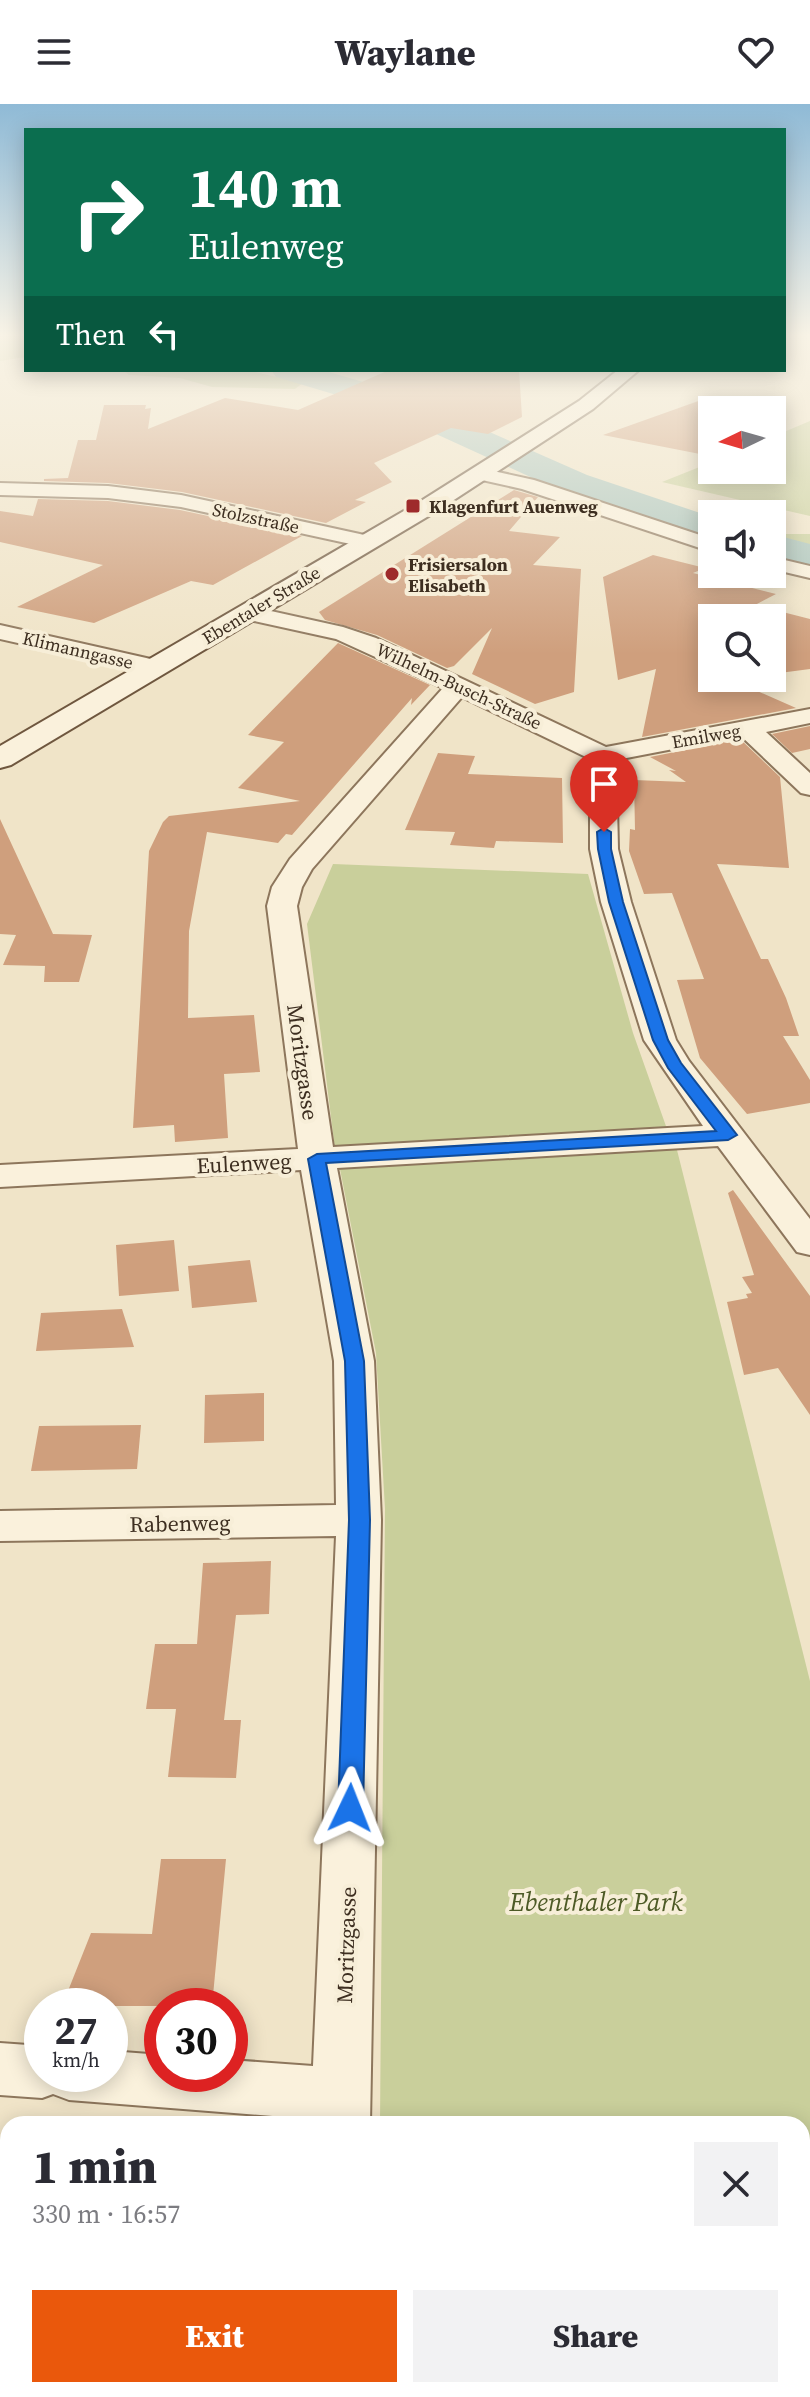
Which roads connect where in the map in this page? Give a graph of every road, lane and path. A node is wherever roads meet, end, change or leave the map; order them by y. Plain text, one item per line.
1 (530, 440) edge
2 (489, 467) junction
3 (0, 489) edge
4 (698, 541) edge
5 (369, 542) junction
6 (786, 566) edge
7 (810, 572) edge
8 (248, 613) junction
9 (0, 632) edge
10 (156, 667) junction
11 (459, 685) junction
12 (810, 716) edge
13 (748, 729) junction
14 (603, 755) junction
15 (0, 759) edge
16 (810, 787) edge
17 (728, 1135) junction
18 (317, 1159) junction
19 (0, 1176) edge
20 (810, 1244) edge
21 (359, 1520) junction
22 (0, 1526) edge
23 (0, 2069) edge
24 (24, 2071) edge
25 (128, 2082) edge
26 (341, 2110) edge

1 - 2 main road, Ebentaler Straße
2 - 4 street
2 - 5 main road, Ebentaler Straße
3 - 5 street, Stolzstraße
5 - 8 main road, Ebentaler Straße
6 - 7 street
8 - 10 main road, Ebentaler Straße
8 - 11 street, Wilhelm-Busch-Straße
9 - 10 street, Klimanngasse
10 - 15 main road, Ebentaler Straße
11 - 14 street, Wilhelm-Busch-Straße
11 - 18 street, Moritzgasse
12 - 13 street, Emilweg
13 - 14 street, Emilweg
13 - 16 street
14 - 17 street
17 - 18 street, Eulenweg
17 - 20 street
18 - 19 street, Eulenweg
18 - 21 street, Moritzgasse
21 - 22 street, Rabenweg
21 - 26 street, Moritzgasse
23 - 24 street
25 - 26 street

